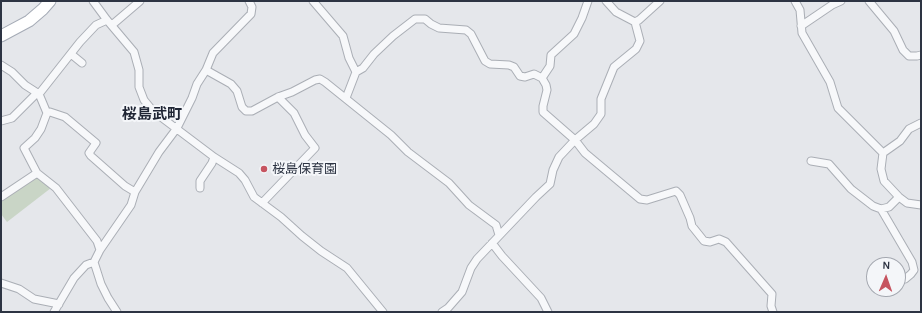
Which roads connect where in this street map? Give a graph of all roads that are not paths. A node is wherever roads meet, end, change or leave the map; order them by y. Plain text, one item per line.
1 (50, 1) edge
2 (93, 1) edge
3 (140, 1) edge
4 (249, 1) edge
5 (588, 1) edge
6 (606, 1) edge
7 (795, 1) edge
8 (841, 1) edge
9 (869, 1) edge
10 (317, 3) edge
11 (659, 3) edge
12 (637, 21) junction
13 (109, 23) junction
14 (801, 26) junction
15 (1, 36) edge
16 (71, 54) junction
17 (921, 55) edge
18 (82, 62) dead end
19 (1, 65) edge
20 (206, 70) junction
21 (356, 72) junction
22 (542, 78) junction
23 (38, 94) junction
24 (278, 97) junction
25 (346, 98) junction
26 (47, 113) junction
27 (1, 121) edge
28 (921, 123) edge
29 (177, 128) junction
30 (575, 140) junction
31 (883, 153) junction
32 (214, 157) junction
33 (811, 160) dead end
34 (37, 173) junction
35 (200, 188) dead end
36 (135, 192) junction
37 (1, 197) edge
38 (899, 197) junction
39 (262, 203) junction
40 (921, 205) edge
41 (881, 209) junction
42 (499, 235) junction
43 (492, 243) junction
44 (100, 250) junction
45 (94, 262) junction
46 (906, 278) edge
47 (1, 283) edge
48 (59, 304) junction
49 (54, 312) edge
50 (117, 312) edge
51 (383, 312) edge
52 (442, 312) edge
53 (548, 312) edge
54 (773, 312) edge

1 - 15 main road
2 - 13 street
3 - 13 street
4 - 20 street
5 - 22 street
6 - 12 street
7 - 14 street
8 - 14 street
9 - 17 street
10 - 21 street
11 - 12 street
12 - 30 street
13 - 16 street
13 - 29 street
14 - 31 street
16 - 18 street
16 - 23 street
19 - 23 street
20 - 24 street
20 - 29 street
21 - 22 street
21 - 25 street
22 - 30 street
23 - 26 street
23 - 27 street
24 - 25 street
24 - 39 street
25 - 42 street
26 - 34 street
26 - 36 street
28 - 31 street
29 - 32 street
29 - 36 street
30 - 42 street
30 - 54 street
31 - 38 street
32 - 35 street
32 - 39 street
33 - 41 street
34 - 37 street
34 - 44 street
36 - 44 street
38 - 40 street
38 - 41 street
39 - 51 street
41 - 46 street
42 - 43 street
43 - 52 street
43 - 53 street
44 - 45 street
45 - 48 street
45 - 50 street
47 - 48 street
48 - 49 street

